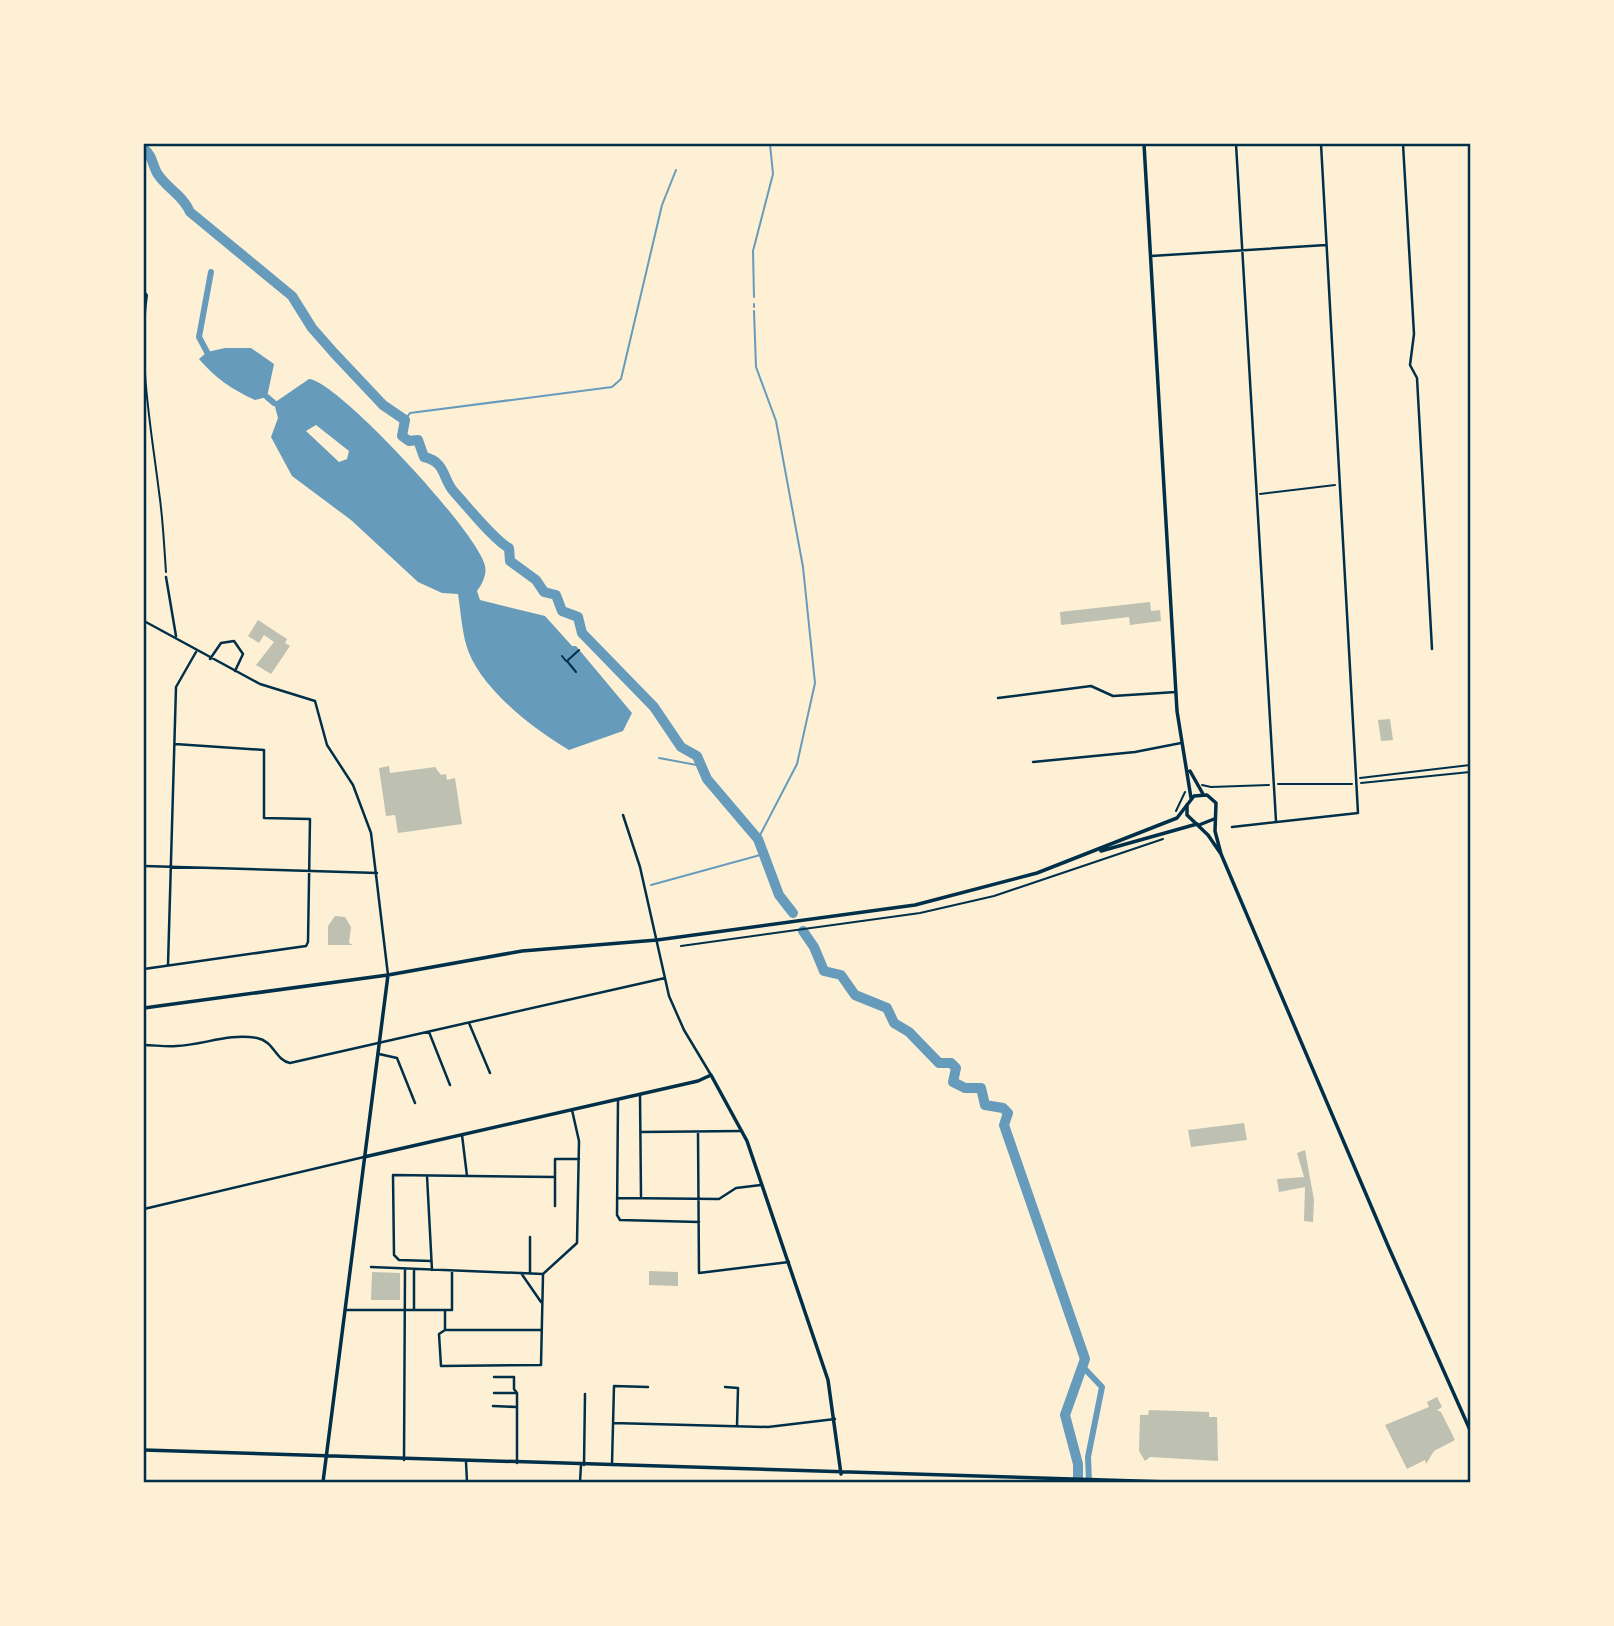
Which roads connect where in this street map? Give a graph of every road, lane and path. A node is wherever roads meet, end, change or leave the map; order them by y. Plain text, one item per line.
1 (1144, 144) edge
2 (1236, 144) edge
3 (1321, 144) edge
4 (1403, 144) edge
5 (1327, 245) junction
6 (1242, 251) junction
7 (1151, 256) junction
8 (144, 291) edge
9 (1339, 484) junction
10 (1257, 494) junction
11 (166, 577) joint
12 (144, 621) edge
13 (176, 636) junction
14 (1432, 649) dead end
15 (579, 650) dead end
16 (196, 651) junction
17 (562, 656) dead end
18 (210, 659) junction
19 (567, 662) junction
20 (235, 671) junction
21 (576, 672) dead end
22 (1176, 692) junction
23 (998, 698) dead end
24 (1181, 743) junction
25 (175, 744) junction
26 (1033, 762) dead end
27 (1471, 765) edge
28 (1187, 766) junction
29 (1471, 772) edge
30 (1356, 779) junction
31 (1359, 783) dead end
32 (1204, 784) dead end
33 (1277, 784) dead end
34 (1352, 784) dead end
35 (1270, 785) dead end
36 (1186, 790) dead end
37 (1203, 794) junction
38 (1191, 798) junction
39 (1187, 805) junction
40 (1177, 813) dead end
41 (623, 815) dead end
42 (1215, 818) junction
43 (1276, 822) junction
44 (1197, 824) junction
45 (1231, 827) dead end
46 (1221, 854) junction
47 (1089, 855) junction
48 (144, 866) edge
49 (172, 867) junction
50 (309, 871) junction
51 (377, 873) junction
52 (657, 940) junction
53 (168, 965) junction
54 (144, 969) edge
55 (388, 975) junction
56 (665, 978) junction
57 (144, 1009) edge
58 (469, 1023) junction
59 (429, 1032) junction
60 (144, 1045) edge
61 (379, 1045) junction
62 (378, 1054) junction
63 (490, 1073) dead end
64 (711, 1074) junction
65 (450, 1085) dead end
66 (640, 1094) junction
67 (618, 1100) junction
68 (415, 1103) dead end
69 (572, 1110) junction
70 (742, 1131) junction
71 (641, 1132) junction
72 (698, 1133) junction
73 (462, 1135) junction
74 (364, 1157) junction
75 (579, 1159) junction
76 (427, 1176) junction
77 (467, 1176) junction
78 (555, 1177) junction
79 (763, 1185) junction
80 (617, 1198) junction
81 (641, 1198) junction
82 (699, 1199) junction
83 (555, 1206) dead end
84 (144, 1209) edge
85 (699, 1222) junction
86 (530, 1237) dead end
87 (431, 1261) junction
88 (789, 1262) junction
89 (371, 1267) dead end
90 (405, 1270) junction
91 (414, 1270) junction
92 (432, 1270) junction
93 (452, 1271) junction
94 (514, 1272) junction
95 (530, 1272) junction
96 (543, 1274) junction
97 (414, 1309) junction
98 (345, 1310) junction
99 (445, 1310) junction
100 (404, 1312) junction
101 (542, 1313) junction
102 (445, 1330) junction
103 (541, 1330) junction
104 (494, 1377) dead end
105 (648, 1387) dead end
106 (725, 1387) dead end
107 (494, 1393) dead end
108 (517, 1393) junction
109 (585, 1394) dead end
110 (493, 1406) dead end
111 (517, 1407) junction
112 (835, 1419) junction
113 (613, 1423) junction
114 (737, 1426) junction
115 (1471, 1430) edge
116 (144, 1450) edge
117 (326, 1457) junction
118 (404, 1460) junction
119 (466, 1462) junction
120 (517, 1463) junction
121 (582, 1465) junction
122 (612, 1466) junction
123 (841, 1474) junction
124 (1103, 1481) edge
125 (323, 1482) edge
126 (467, 1482) edge
127 (580, 1482) edge
128 (834, 1482) edge
129 (841, 1482) edge
130 (1170, 1482) edge

1 - 7 street
2 - 6 street
3 - 5 street
4 - 14 street
5 - 6 street
5 - 9 street
6 - 7 street
6 - 10 street
7 - 22 street
8 - 11 path
9 - 10 path
9 - 30 street
10 - 43 street
11 - 13 street
12 - 13 street
13 - 16 street
15 - 19 path
16 - 18 street
16 - 25 street
17 - 19 path
18 - 20 street
18 - 20 street
19 - 21 path
20 - 51 street
22 - 23 street
22 - 24 street
24 - 26 street
24 - 28 street
25 - 49 street
25 - 50 street
27 - 30 path
28 - 37 street
28 - 38 street
29 - 31 path
30 - 43 street
32 - 35 path
33 - 34 path
36 - 40 path
37 - 38 street
37 - 42 street
38 - 39 street
39 - 44 street
39 - 47 street
41 - 52 street
42 - 44 street
42 - 46 street
43 - 45 street
44 - 46 street
44 - 47 street
46 - 115 street
47 - 52 street
48 - 49 street
49 - 50 street
49 - 53 street
50 - 51 street
50 - 53 street
51 - 55 street
52 - 55 street
52 - 56 street
53 - 54 street
55 - 57 street
55 - 61 street
56 - 58 street
56 - 64 street
58 - 59 street
58 - 63 street
59 - 61 street
59 - 65 street
60 - 61 street
61 - 62 street
62 - 68 street
62 - 74 street
64 - 66 street
64 - 70 street
66 - 67 street
66 - 71 street
67 - 69 street
67 - 80 street
69 - 73 street
69 - 75 street
70 - 72 street
70 - 79 street
71 - 72 street
71 - 81 street
72 - 82 street
73 - 74 street
73 - 77 street
74 - 84 street
74 - 98 street
75 - 78 street
75 - 96 street
76 - 77 street
76 - 87 street
76 - 87 street
77 - 78 street
78 - 83 street
79 - 82 street
79 - 88 street
80 - 81 street
80 - 85 street
81 - 82 street
82 - 85 street
85 - 88 street
86 - 95 street
87 - 92 street
88 - 112 street
89 - 90 street
90 - 91 street
90 - 100 street
91 - 92 street
91 - 97 street
92 - 93 street
93 - 94 street
93 - 99 street
94 - 95 street
94 - 101 street
95 - 96 street
96 - 101 street
97 - 99 street
97 - 100 street
98 - 100 street
98 - 117 street
99 - 102 street
100 - 118 street
101 - 103 street
102 - 103 street
102 - 103 street
104 - 108 street
105 - 113 street
106 - 114 street
107 - 108 street
108 - 111 street
109 - 121 street
110 - 111 street
111 - 120 street
112 - 114 street
112 - 123 street
113 - 114 street
113 - 122 street
116 - 117 street
117 - 118 street
117 - 125 street
118 - 119 street
119 - 120 street
119 - 126 street
120 - 121 street
121 - 122 street
121 - 127 street
122 - 123 street
123 - 124 street
123 - 129 street
124 - 130 street
128 - 129 path

